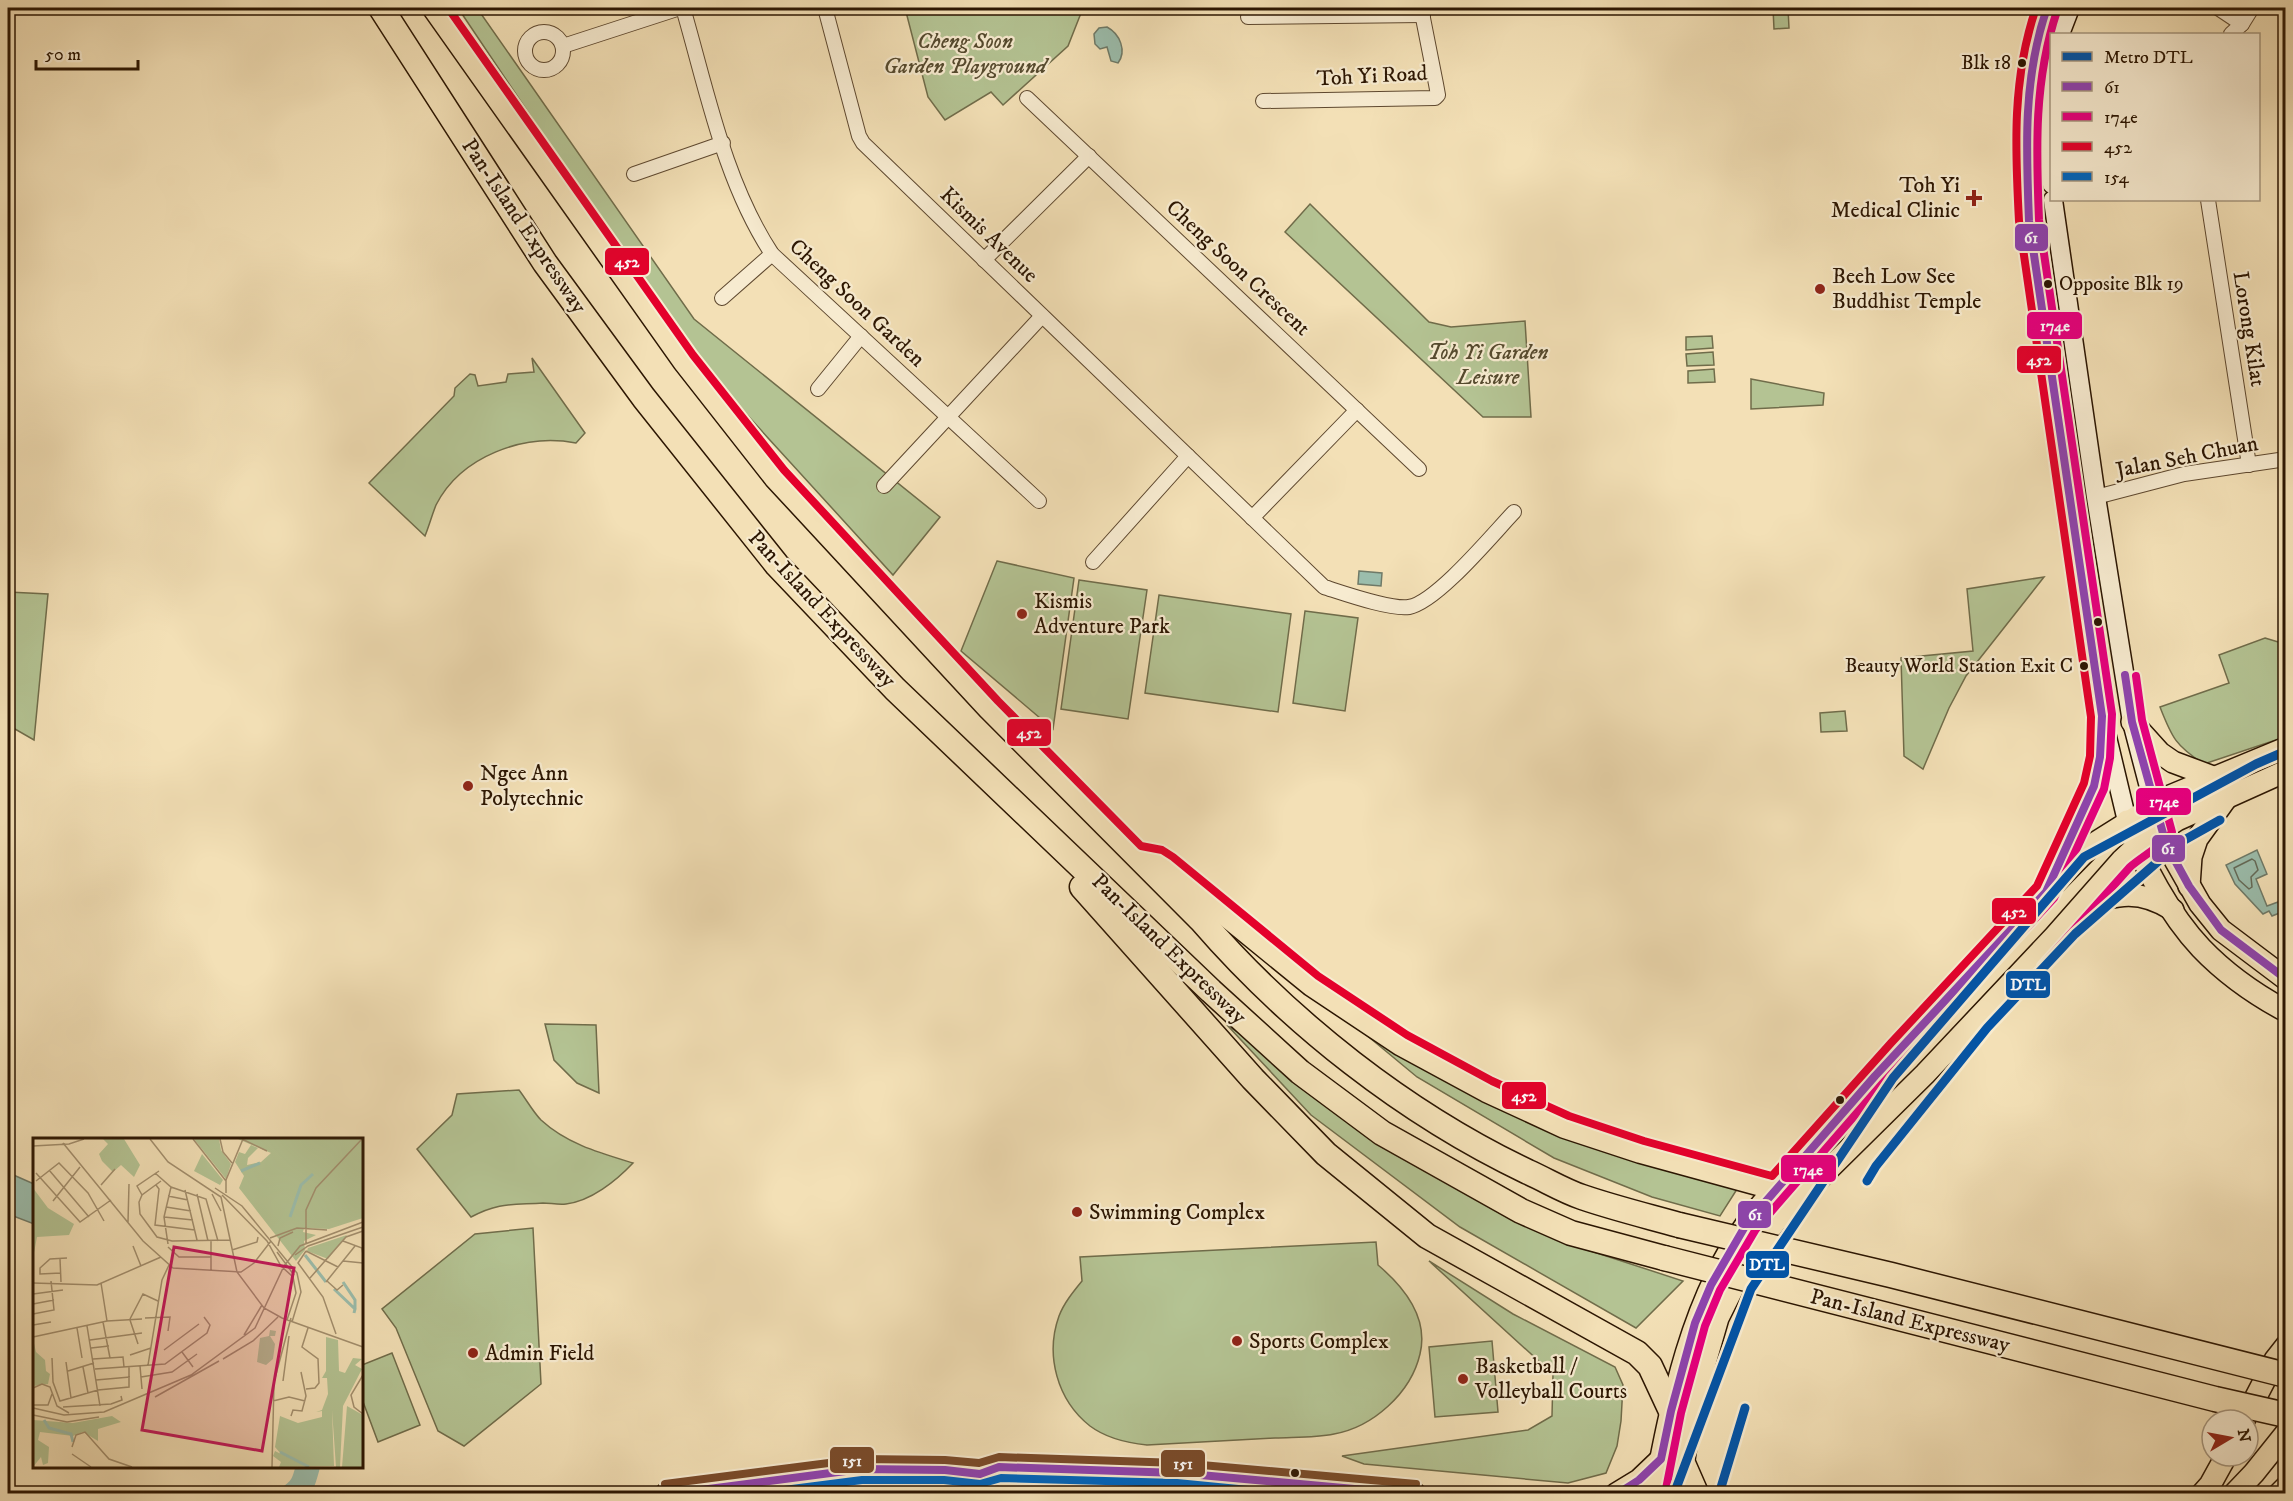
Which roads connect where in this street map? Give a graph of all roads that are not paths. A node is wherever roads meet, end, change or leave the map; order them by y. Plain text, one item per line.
1 (381, 8) edge
2 (435, 8) edge
3 (681, 8) edge
4 (825, 8) edge
5 (2047, 8) edge
6 (2070, 8) edge
7 (2218, 8) edge
8 (2252, 8) edge
9 (1422, 11) edge
10 (1248, 17) dead end
11 (2242, 24) junction
12 (2060, 33) edge
13 (2232, 33) edge
14 (562, 46) dead end
15 (2050, 86) edge
16 (1027, 98) dead end
17 (1263, 101) dead end
18 (723, 143) junction
19 (1089, 156) junction
20 (2050, 168) edge
21 (634, 174) dead end
22 (2053, 201) edge
23 (2208, 201) edge
24 (772, 254) junction
25 (984, 260) junction
26 (722, 298) dead end
27 (1042, 316) junction
28 (861, 336) junction
29 (818, 389) dead end
30 (1357, 410) junction
31 (948, 417) junction
32 (1188, 456) junction
33 (2286, 459) edge
34 (2249, 465) junction
35 (1419, 469) dead end
36 (884, 486) dead end
37 (2096, 497) junction
38 (1039, 501) dead end
39 (1514, 512) dead end
40 (1252, 518) junction
41 (1093, 562) dead end
42 (2103, 716) junction
43 (2132, 722) junction
44 (2286, 748) edge
45 (2286, 771) edge
46 (2213, 777) junction
47 (2230, 795) junction
48 (2154, 806) junction
49 (2127, 821) junction
50 (2162, 829) junction
51 (1045, 830) junction
52 (2136, 847) junction
53 (1136, 856) junction
54 (2188, 886) junction
55 (2046, 892) junction
56 (2081, 908) junction
57 (2173, 909) junction
58 (2286, 979) edge
59 (2286, 1011) edge
60 (1776, 1188) junction
61 (2286, 1346) edge
62 (2286, 1376) edge
63 (2250, 1408) edge
64 (1671, 1411) junction
65 (2286, 1415) edge
66 (2286, 1433) edge
67 (1660, 1459) junction
68 (1683, 1461) junction
69 (2219, 1468) edge
70 (980, 1474) junction
71 (2286, 1487) edge
72 (666, 1494) edge
73 (1185, 1494) edge
74 (1415, 1494) edge
75 (1616, 1494) edge
76 (1654, 1494) edge
77 (1679, 1494) edge
78 (1698, 1494) edge
79 (2202, 1494) edge
80 (2234, 1494) edge
81 (2279, 1494) edge

1 - 51 highway, Pan-Island Expressway
2 - 53 highway, Pan-Island Expressway
3 - 14 street, Cheng Soon Garden
3 - 18 street, Cheng Soon Garden
4 - 25 street, Kismis Avenue
5 - 42 main road
6 - 12 main road
7 - 11 street
8 - 11 street
9 - 10 street, Toh Yi Road
9 - 17 street, Toh Yi Road
11 - 13 street
15 - 20 main road
16 - 19 street, Cheng Soon Crescent
18 - 21 street
18 - 24 street, Cheng Soon Garden
19 - 25 street
19 - 30 street, Cheng Soon Crescent
22 - 37 main road
23 - 34 street, Lorong Kilat
24 - 26 street
24 - 28 street, Cheng Soon Garden
25 - 27 street, Kismis Avenue
27 - 31 street
27 - 32 street, Kismis Avenue
28 - 29 street
28 - 31 street, Cheng Soon Garden
30 - 35 street, Cheng Soon Crescent
30 - 40 street
31 - 36 street
31 - 38 street, Cheng Soon Garden
32 - 40 street, Kismis Avenue
32 - 41 street
33 - 34 street, Jalan Seh Chuan
34 - 37 street, Jalan Seh Chuan
37 - 43 main road
39 - 40 street, Kismis Avenue
42 - 49 main road
42 - 55 main road
43 - 46 main road
43 - 48 main road
44 - 46 main road
45 - 47 main road
46 - 48 main road
47 - 50 main road
47 - 54 main road
48 - 49 main road
48 - 50 main road
49 - 52 main road
49 - 55 main road
50 - 52 main road
50 - 54 main road
51 - 64 highway
51 - 65 highway, Pan-Island Expressway, bridge
52 - 56 main road
52 - 57 main road
53 - 60 highway
53 - 62 highway, Pan-Island Expressway, bridge
54 - 58 main road
55 - 60 main road
56 - 57 main road
56 - 68 main road
57 - 59 main road
60 - 64 main road
61 - 63 main road
64 - 67 main road
66 - 80 main road
67 - 75 main road
67 - 76 main road
68 - 77 main road
68 - 78 main road
69 - 79 main road
70 - 72 main road
70 - 73 main road
70 - 74 main road
71 - 81 main road

